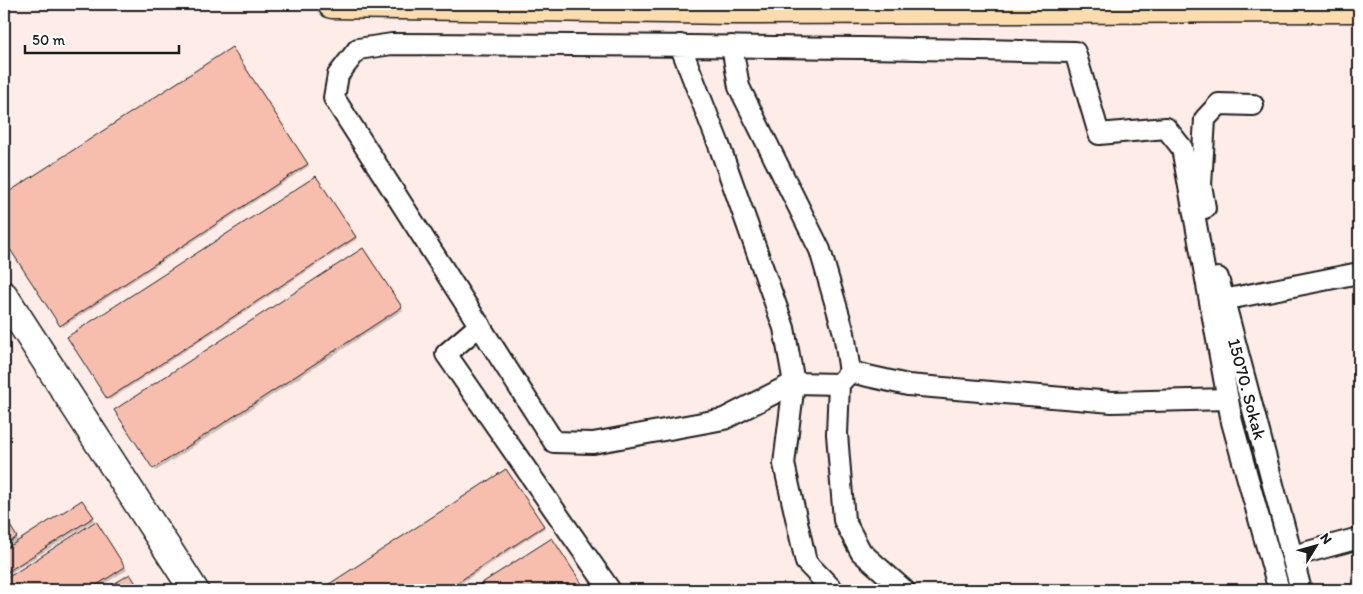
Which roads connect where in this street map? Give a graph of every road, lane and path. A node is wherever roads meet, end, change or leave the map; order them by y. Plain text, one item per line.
1 (332, 4) edge
2 (1359, 8) edge
3 (680, 45) junction
4 (732, 46) junction
5 (1253, 105) dead end
6 (1359, 273) edge
7 (4, 296) edge
8 (1222, 300) junction
9 (480, 325) junction
10 (844, 378) junction
11 (794, 383) junction
12 (1228, 399) junction
13 (1359, 538) edge
14 (1293, 556) junction
15 (194, 590) edge
16 (610, 590) edge
17 (833, 590) edge
18 (904, 590) edge
19 (1279, 590) edge
20 (1301, 590) edge

1 - 2 main road
3 - 4 street
3 - 9 street
3 - 11 street
4 - 10 street
4 - 12 street
5 - 8 street, 15070. Sokak
6 - 8 street
7 - 15 street
8 - 14 street, 15070. Sokak
9 - 11 street
9 - 16 street
10 - 11 street
10 - 12 street
10 - 18 street
11 - 17 street
12 - 19 street
13 - 14 street
14 - 20 street, 15070. Sokak

